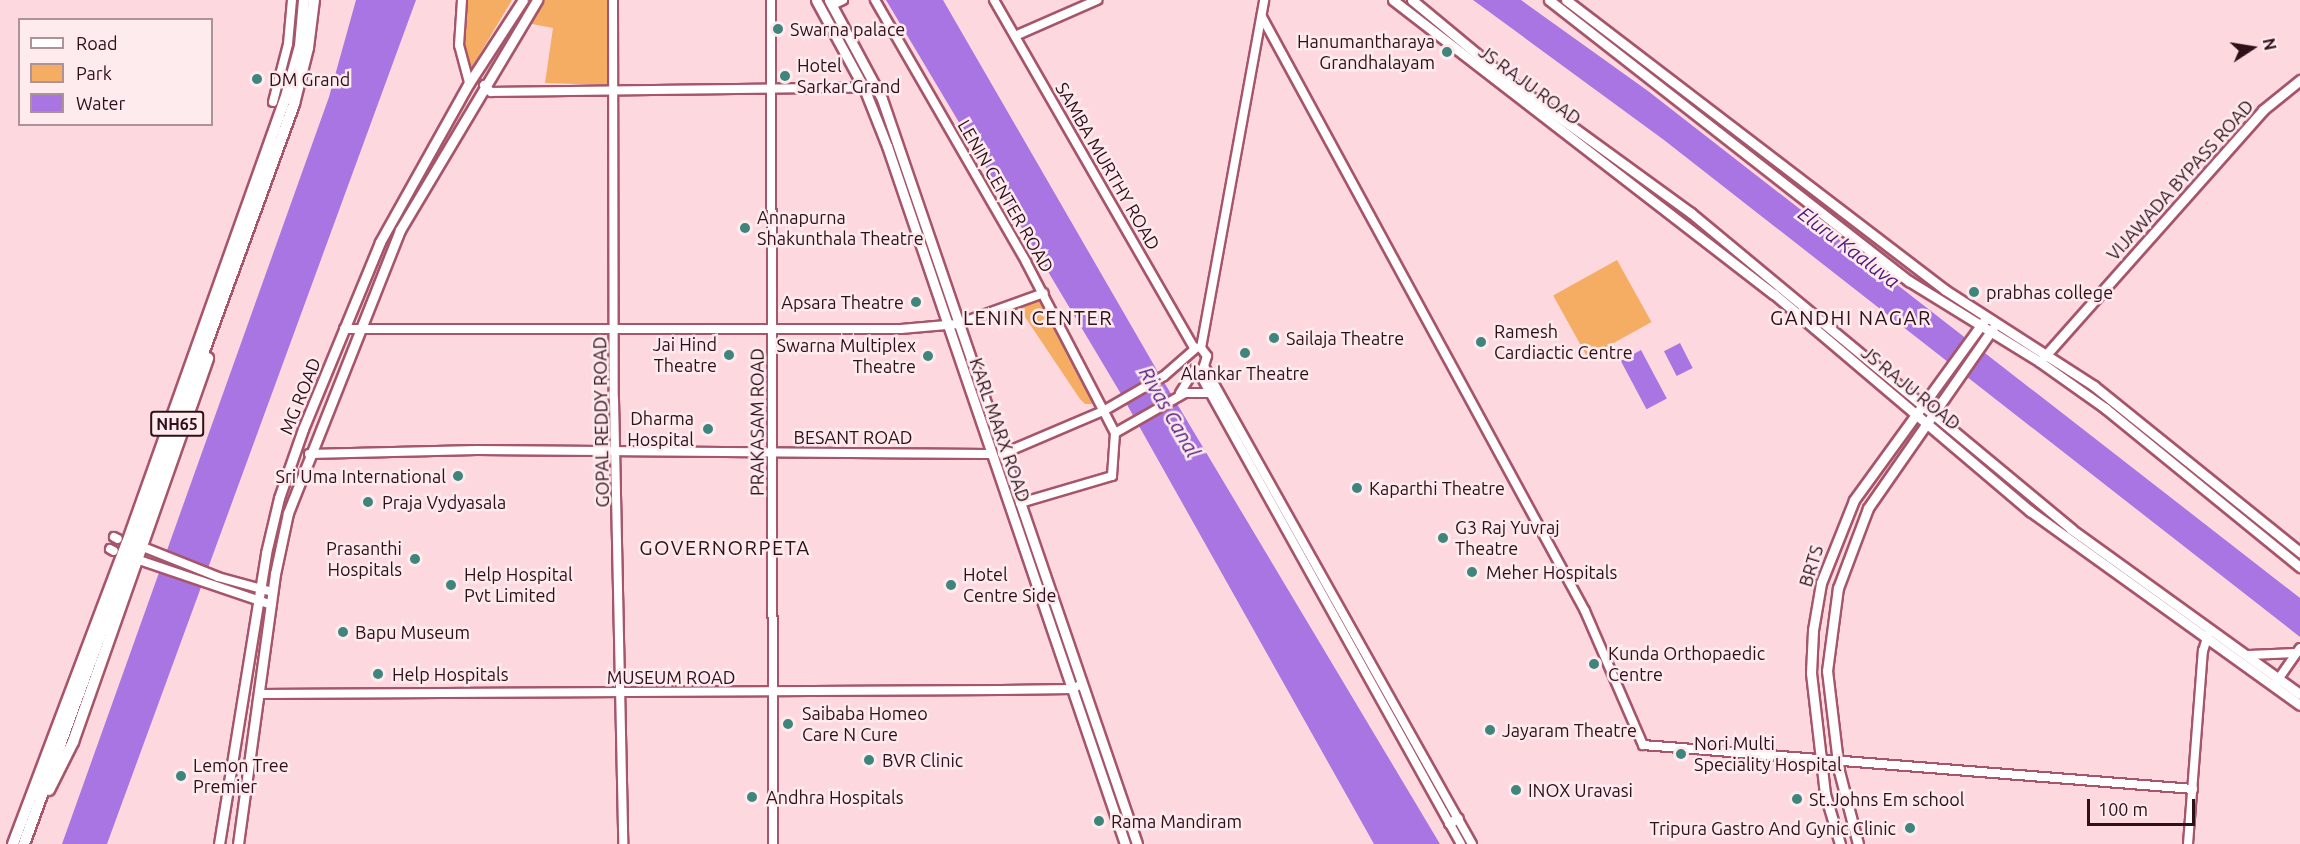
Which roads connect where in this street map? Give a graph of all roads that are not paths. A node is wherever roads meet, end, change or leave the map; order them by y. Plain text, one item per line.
1 (292, 0) edge
2 (304, 0) edge
3 (314, 0) edge
4 (462, 0) edge
5 (524, 0) edge
6 (537, 0) edge
7 (613, 0) edge
8 (771, 0) edge
9 (816, 0) edge
10 (843, 0) edge
11 (874, 0) edge
12 (994, 0) edge
13 (1097, 0) edge
14 (1264, 0) edge
15 (1393, 0) edge
16 (1412, 0) edge
17 (1549, 0) edge
18 (1566, 0) edge
19 (831, 2) edge
20 (821, 10) junction
21 (1262, 17) junction
22 (1015, 36) junction
23 (2300, 80) edge
24 (469, 83) junction
25 (877, 87) junction
26 (487, 88) junction
27 (864, 88) junction
28 (611, 91) junction
29 (772, 91) junction
30 (273, 102) dead end
31 (1044, 293) junction
32 (1984, 321) junction
33 (958, 324) junction
34 (946, 326) junction
35 (1993, 327) junction
36 (344, 329) junction
37 (772, 330) junction
38 (359, 331) junction
39 (613, 331) junction
40 (212, 336) junction
41 (1197, 348) junction
42 (2047, 353) junction
43 (1185, 357) junction
44 (2040, 362) junction
45 (1199, 368) junction
46 (1949, 377) junction
47 (1210, 393) junction
48 (1176, 397) junction
49 (1923, 403) junction
50 (1106, 410) junction
51 (1934, 411) junction
52 (1916, 412) junction
53 (1928, 423) junction
54 (1115, 433) junction
55 (772, 452) junction
56 (615, 453) junction
57 (309, 454) junction
58 (989, 454) junction
59 (1002, 454) junction
60 (1020, 503) junction
61 (148, 549) junction
62 (2300, 552) edge
63 (143, 561) junction
64 (2300, 567) edge
65 (262, 591) junction
66 (273, 592) junction
67 (259, 603) junction
68 (272, 605) junction
69 (2211, 629) junction
70 (2206, 640) junction
71 (2298, 650) edge
72 (2248, 655) junction
73 (2277, 681) junction
74 (1082, 684) junction
75 (1072, 688) junction
76 (620, 692) junction
77 (773, 692) junction
78 (259, 694) junction
79 (2300, 694) edge
80 (2300, 705) edge
81 (1821, 759) junction
82 (1838, 760) junction
83 (2193, 789) junction
84 (35, 816) junction
85 (1453, 820) junction
86 (13, 844) edge
87 (24, 844) edge
88 (219, 844) edge
89 (238, 844) edge
90 (623, 844) edge
91 (773, 844) edge
92 (1125, 844) edge
93 (1137, 844) edge
94 (1461, 844) edge
95 (1472, 844) edge
96 (1840, 844) edge
97 (1858, 844) edge
98 (2188, 844) edge

1 - 30 street
2 - 86 highway, NH65
3 - 40 highway, NH65
4 - 24 street
5 - 24 main road, MG ROAD
6 - 26 main road, MG ROAD
7 - 28 street, GOPAL REDDY ROAD
8 - 29 street, PRAKASAM ROAD
9 - 20 main road, KARL MARX ROAD
10 - 19 street
11 - 31 street, LENIN CENTER ROAD
12 - 22 street, SAMBA MURTHY ROAD
13 - 22 street
14 - 21 street
15 - 52 main road, JS RAJU ROAD
16 - 49 main road, JS RAJU ROAD
17 - 32 main road
18 - 32 main road
19 - 20 main road
19 - 25 main road, KARL MARX ROAD
20 - 27 main road, KARL MARX ROAD
21 - 41 street
21 - 81 street
22 - 41 street, SAMBA MURTHY ROAD
23 - 42 main road, VIJAWADA BYPASS ROAD
24 - 36 main road, MG ROAD
25 - 27 street
25 - 33 main road, KARL MARX ROAD
26 - 28 street
26 - 38 main road, MG ROAD
27 - 29 street
27 - 34 main road, KARL MARX ROAD
28 - 29 street
28 - 39 street, GOPAL REDDY ROAD
29 - 37 street, PRAKASAM ROAD
31 - 33 street
31 - 50 street, LENIN CENTER ROAD
32 - 35 main road
32 - 46 main road, BRTS
33 - 34 street
33 - 59 main road, KARL MARX ROAD
34 - 37 street
34 - 58 main road, KARL MARX ROAD
35 - 42 main road
35 - 44 main road
35 - 46 main road, BRTS
36 - 38 street
36 - 65 main road, MG ROAD
37 - 39 street
37 - 55 street, PRAKASAM ROAD
38 - 39 street
38 - 57 main road, MG ROAD
39 - 56 street, GOPAL REDDY ROAD
40 - 61 highway
40 - 84 highway, NH65
41 - 43 street
41 - 45 street
42 - 44 main road, VIJAWADA BYPASS ROAD
42 - 62 main road
43 - 45 street
43 - 50 street
44 - 64 main road
45 - 47 street
45 - 48 street
45 - 85 street
46 - 49 main road, BRTS
46 - 51 main road, BRTS
47 - 48 street
47 - 85 street
48 - 54 street
49 - 51 main road, JS RAJU ROAD
49 - 52 main road, BRTS
50 - 54 street, LENIN CENTER ROAD
50 - 59 street
51 - 53 main road, BRTS
51 - 69 main road, JS RAJU ROAD
52 - 53 main road, JS RAJU ROAD
52 - 81 main road, BRTS
53 - 70 main road, JS RAJU ROAD
53 - 82 main road, BRTS
54 - 60 street
55 - 56 street, BESANT ROAD
55 - 58 street, BESANT ROAD
55 - 77 street, PRAKASAM ROAD
56 - 57 street, BESANT ROAD
56 - 76 street, GOPAL REDDY ROAD
57 - 66 main road, MG ROAD
58 - 75 main road, KARL MARX ROAD
59 - 60 main road, KARL MARX ROAD
60 - 74 main road, KARL MARX ROAD
61 - 63 highway
61 - 65 street
63 - 67 street
63 - 84 highway
65 - 66 street
65 - 67 main road, MG ROAD
66 - 68 main road, MG ROAD
67 - 68 street
67 - 88 main road, MG ROAD
68 - 78 main road, MG ROAD
69 - 70 street
69 - 72 main road, JS RAJU ROAD
70 - 73 main road, JS RAJU ROAD
70 - 83 street
71 - 72 street
71 - 73 street
72 - 73 main road, JS RAJU ROAD
73 - 79 main road, JS RAJU ROAD
73 - 80 main road, JS RAJU ROAD
74 - 75 street, MUSEUM ROAD
74 - 93 main road, KARL MARX ROAD
75 - 77 street, MUSEUM ROAD
75 - 92 main road, KARL MARX ROAD
76 - 77 street, MUSEUM ROAD
76 - 78 street, MUSEUM ROAD
76 - 90 street, GOPAL REDDY ROAD
77 - 91 street, PRAKASAM ROAD
78 - 89 main road, MG ROAD
81 - 82 street
81 - 96 main road, BRTS
82 - 83 street
82 - 97 main road, BRTS
83 - 98 street
84 - 87 highway, NH65
85 - 94 street
85 - 95 street

